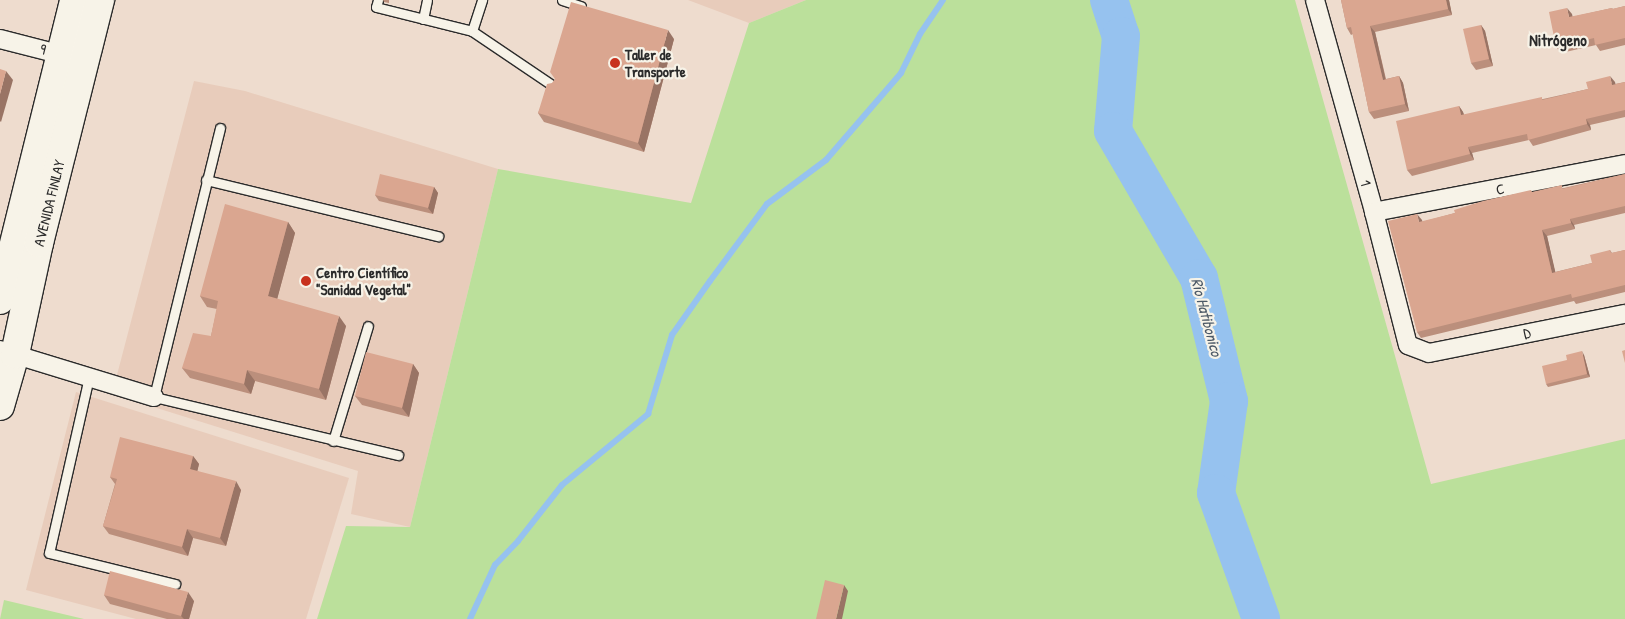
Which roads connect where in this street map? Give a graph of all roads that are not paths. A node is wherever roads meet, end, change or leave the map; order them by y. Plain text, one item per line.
1 (74, 0) edge
2 (100, 0) edge
3 (378, 0) edge
4 (427, 0) edge
5 (482, 0) edge
6 (562, 0) edge
7 (1314, 0) edge
8 (590, 8) edge
9 (423, 19) junction
10 (472, 31) junction
11 (0, 39) edge
12 (73, 57) junction
13 (555, 87) edge
14 (220, 128) dead end
15 (1625, 164) edge
16 (206, 180) junction
17 (1374, 212) junction
18 (438, 236) dead end
19 (0, 300) edge
20 (1625, 314) edge
21 (368, 326) dead end
22 (7, 352) edge
23 (1429, 352) joint
24 (89, 378) junction
25 (154, 397) junction
26 (0, 406) edge
27 (333, 441) junction
28 (398, 455) dead end
29 (175, 584) dead end

1 - 12 main road, AVENIDA FINLAY
2 - 12 main road, AVENIDA FINLAY
3 - 9 lane
4 - 9 lane
5 - 10 lane
6 - 8 lane
7 - 17 street, 1
9 - 10 lane
10 - 13 lane
11 - 12 street, 9
12 - 19 main road, AVENIDA FINLAY
12 - 22 main road, AVENIDA FINLAY
14 - 16 lane
15 - 17 street, C
16 - 18 lane
16 - 25 lane
17 - 23 street, 1
20 - 23 street, D
21 - 27 lane
22 - 24 street
22 - 26 main road, AVENIDA FINLAY
24 - 25 street
24 - 29 lane
25 - 27 lane
27 - 28 lane

